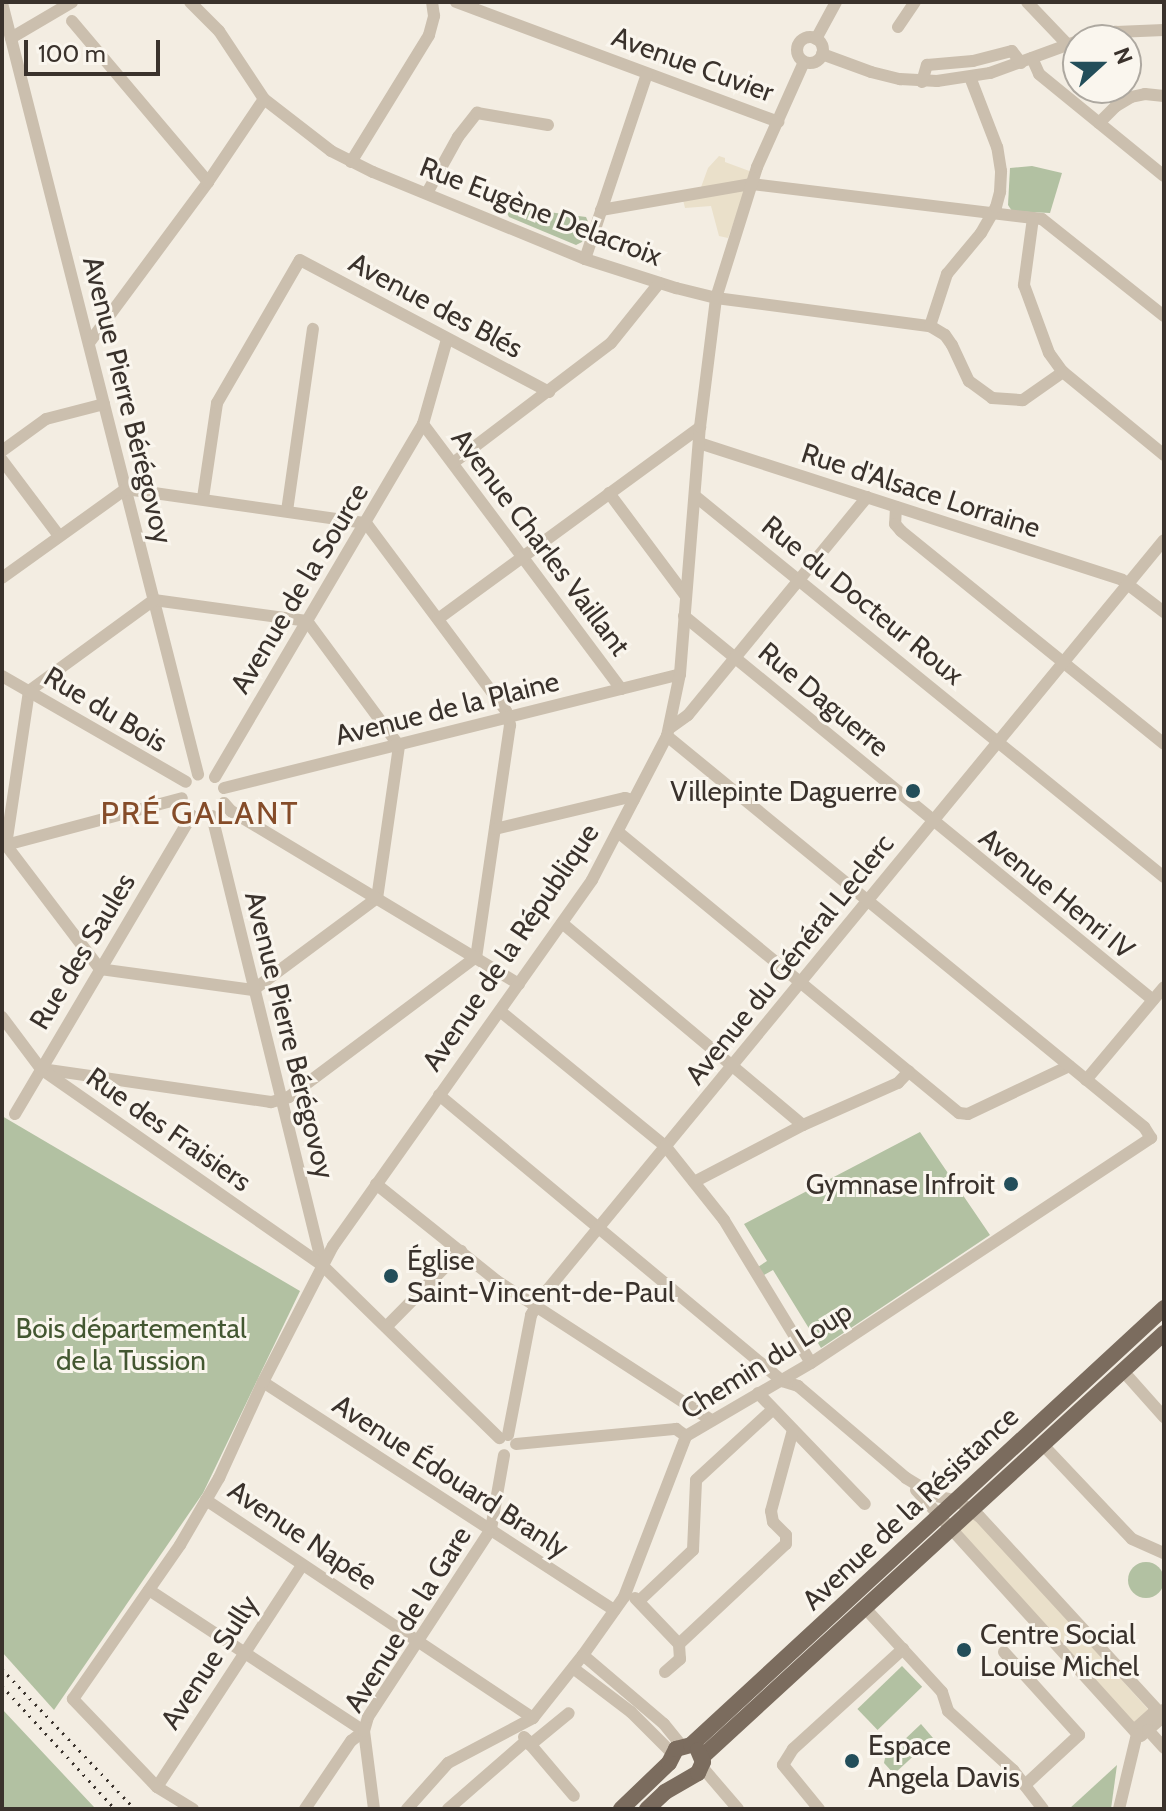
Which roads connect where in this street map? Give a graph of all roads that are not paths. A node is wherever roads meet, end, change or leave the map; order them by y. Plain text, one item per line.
1 (72, 2) edge
2 (190, 2) edge
3 (432, 2) edge
4 (456, 2) edge
5 (835, 2) edge
6 (915, 2) edge
7 (1027, 2) edge
8 (2, 3) edge
9 (72, 21) dead end
10 (898, 27) dead end
11 (1062, 30) edge
12 (1164, 30) edge
13 (1142, 31) edge
14 (11, 38) junction
15 (816, 39) junction
16 (1062, 46) edge
17 (822, 54) junction
18 (1026, 60) junction
19 (804, 62) junction
20 (647, 74) junction
21 (970, 77) junction
22 (922, 82) junction
23 (1164, 96) edge
24 (264, 99) junction
25 (778, 122) junction
26 (1099, 123) junction
27 (548, 125) dead end
28 (351, 162) junction
29 (1164, 176) edge
30 (208, 182) junction
31 (752, 184) junction
32 (427, 193) junction
33 (601, 210) junction
34 (991, 216) junction
35 (1033, 218) junction
36 (585, 259) junction
37 (659, 283) junction
38 (716, 298) junction
39 (1164, 316) edge
40 (930, 326) junction
41 (313, 329) dead end
42 (447, 339) junction
43 (89, 343) junction
44 (1063, 372) junction
45 (549, 392) junction
46 (104, 404) junction
47 (423, 424) junction
48 (700, 427) junction
49 (699, 443) junction
50 (2, 451) edge
51 (1164, 455) edge
52 (2, 460) edge
53 (453, 463) junction
54 (126, 489) junction
55 (609, 493) junction
56 (695, 496) junction
57 (867, 497) junction
58 (203, 498) junction
59 (896, 507) junction
60 (287, 511) junction
61 (366, 523) junction
62 (59, 536) junction
63 (1164, 540) edge
64 (523, 556) junction
65 (2, 578) edge
66 (799, 579) junction
67 (1128, 583) junction
68 (685, 595) junction
69 (154, 600) junction
70 (1164, 612) edge
71 (684, 616) junction
72 (438, 619) junction
73 (307, 621) junction
74 (736, 657) junction
75 (1063, 662) junction
76 (680, 674) junction
77 (2, 676) edge
78 (621, 689) junction
79 (29, 691) junction
80 (509, 718) junction
81 (668, 732) junction
82 (999, 743) junction
83 (1164, 744) edge
84 (399, 746) junction
85 (198, 774) junction
86 (215, 777) junction
87 (186, 782) junction
88 (224, 788) junction
89 (182, 798) junction
90 (634, 800) junction
91 (224, 803) junction
92 (192, 815) junction
93 (212, 816) junction
94 (933, 821) junction
95 (495, 829) junction
96 (618, 832) junction
97 (4, 846) edge
98 (1164, 877) edge
99 (377, 898) junction
100 (868, 901) junction
101 (562, 923) junction
102 (476, 957) junction
103 (100, 969) junction
104 (801, 982) junction
105 (519, 984) junction
106 (1164, 987) edge
107 (253, 990) junction
108 (1153, 1000) junction
109 (500, 1011) junction
110 (2, 1017) edge
111 (734, 1064) junction
112 (1069, 1066) junction
113 (41, 1069) junction
114 (909, 1071) junction
115 (1086, 1080) junction
116 (439, 1095) junction
117 (281, 1100) junction
118 (15, 1114) dead end
119 (803, 1125) junction
120 (666, 1147) junction
121 (694, 1182) junction
122 (376, 1184) junction
123 (599, 1228) junction
124 (314, 1231) junction
125 (337, 1240) junction
126 (461, 1251) junction
127 (322, 1265) junction
128 (536, 1306) junction
129 (1164, 1308) edge
130 (386, 1327) junction
131 (1164, 1333) edge
132 (811, 1363) junction
133 (1123, 1371) junction
134 (782, 1381) junction
135 (263, 1382) junction
136 (758, 1393) junction
137 (772, 1410) junction
138 (1164, 1417) edge
139 (711, 1420) junction
140 (793, 1430) junction
141 (686, 1436) junction
142 (508, 1439) junction
143 (1043, 1445) junction
144 (906, 1478) junction
145 (206, 1500) junction
146 (865, 1504) dead end
147 (965, 1506) junction
148 (939, 1517) junction
149 (491, 1529) junction
150 (950, 1531) junction
151 (1164, 1553) edge
152 (302, 1565) junction
153 (149, 1590) junction
154 (625, 1593) junction
155 (640, 1600) junction
156 (865, 1608) junction
157 (614, 1610) junction
158 (419, 1640) junction
159 (679, 1644) junction
160 (903, 1649) junction
161 (1004, 1652) dead end
162 (244, 1653) junction
163 (583, 1655) junction
164 (573, 1668) junction
165 (665, 1672) dead end
166 (1160, 1711) edge
167 (569, 1713) dead end
168 (533, 1718) junction
169 (518, 1727) junction
170 (364, 1731) junction
171 (1139, 1731) junction
172 (528, 1742) junction
173 (1164, 1748) edge
174 (686, 1755) junction
175 (1025, 1785) junction
176 (157, 1787) junction
177 (574, 1796) dead end
178 (193, 1809) edge
179 (305, 1809) edge
180 (374, 1809) edge
181 (407, 1809) edge
182 (448, 1809) edge
183 (621, 1809) edge
184 (647, 1809) edge
185 (738, 1809) edge
186 (819, 1809) edge
187 (1043, 1809) edge
188 (1119, 1809) edge

1 - 14 street
2 - 24 street, Rue Eugène Delacroix
3 - 28 street
4 - 20 street, Avenue Cuvier
5 - 15 street
6 - 10 street
7 - 11 street
8 - 14 street, Avenue Pierre Bérégovoy
9 - 30 street
12 - 13 street
14 - 43 street, Avenue Pierre Bérégovoy
15 - 17 street
15 - 19 street
16 - 18 street
17 - 19 street
17 - 22 street
18 - 21 street
18 - 22 street
18 - 26 street
19 - 25 street, Avenue de la République
20 - 25 street, Avenue Cuvier
20 - 33 street
21 - 22 street
21 - 34 street
23 - 26 street
24 - 28 street, Rue Eugène Delacroix
24 - 30 street
25 - 31 street, Avenue de la République
26 - 29 street
27 - 32 street
28 - 32 street, Rue Eugène Delacroix
30 - 43 street
31 - 33 street
31 - 34 street
31 - 38 street, Avenue de la République
32 - 36 street, Rue Eugène Delacroix
33 - 36 street
34 - 35 street
34 - 40 street
35 - 39 street
35 - 44 street
36 - 37 street, Rue Eugène Delacroix
37 - 38 street, Rue Eugène Delacroix
37 - 45 street
38 - 40 street, Rue Eugène Delacroix
38 - 48 street, Avenue de la République
40 - 44 street
41 - 60 street
42 - 45 street, Avenue des Blés
42 - 47 street, Avenue de la Source
42 - 58 street, Avenue des Blés
43 - 46 street, Avenue Pierre Bérégovoy
44 - 51 street
45 - 53 street
46 - 50 street
46 - 54 street, Avenue Pierre Bérégovoy
47 - 53 street, Avenue Charles Vaillant
47 - 61 street, Avenue de la Source
48 - 49 street, Avenue de la République
48 - 55 street
49 - 56 street, Avenue de la République
49 - 57 street, Rue d'Alsace Lorraine
52 - 62 street
53 - 64 street, Avenue Charles Vaillant
54 - 58 street
54 - 62 street
54 - 69 street, Avenue Pierre Bérégovoy
55 - 64 street
55 - 68 street
56 - 66 street, Rue du Docteur Roux
56 - 68 street, Avenue de la République
57 - 59 street, Rue d'Alsace Lorraine
57 - 66 street
58 - 60 street
59 - 67 street, Rue d'Alsace Lorraine
59 - 75 street
60 - 61 street
61 - 72 street
61 - 73 street, Avenue de la Source
62 - 65 street
63 - 67 street, Avenue du Général Leclerc
64 - 72 street
64 - 78 street, Avenue Charles Vaillant
66 - 74 street
66 - 82 street, Rue du Docteur Roux
67 - 70 street
67 - 75 street, Avenue du Général Leclerc
68 - 71 street, Avenue de la République
69 - 73 street
69 - 79 street
69 - 85 street, Avenue Pierre Bérégovoy
71 - 74 street, Rue Daguerre
71 - 76 street, Avenue de la République
72 - 80 street
73 - 84 street
73 - 86 street, Avenue de la Source
74 - 81 street
74 - 94 street, Rue Daguerre
75 - 82 street, Avenue du Général Leclerc
75 - 83 street
76 - 78 street, Avenue de la Plaine
76 - 81 street, Avenue de la République
77 - 79 street, Rue du Bois
78 - 80 street, Avenue de la Plaine
79 - 87 street, Rue du Bois
79 - 97 street
80 - 84 street, Avenue de la Plaine
80 - 95 street
81 - 90 street, Avenue de la République
81 - 100 street
82 - 94 street, Avenue du Général Leclerc
82 - 98 street, Rue du Docteur Roux
84 - 88 street, Avenue de la Plaine
84 - 99 street
85 - 86 street
85 - 87 street
86 - 88 street
87 - 89 street
88 - 91 street
89 - 92 street
89 - 97 street
90 - 95 street
90 - 96 street, Avenue de la République
91 - 93 street
91 - 99 street
92 - 93 street
92 - 103 street, Rue des Saules
93 - 107 street, Avenue Pierre Bérégovoy
94 - 100 street, Avenue du Général Leclerc
94 - 108 street, Avenue Henri IV
95 - 102 street
96 - 101 street, Avenue de la République
96 - 104 street
97 - 103 street
99 - 102 street
99 - 107 street
100 - 104 street, Avenue du Général Leclerc
100 - 112 street
101 - 105 street, Avenue de la République
101 - 111 street
102 - 105 street
102 - 117 street
103 - 107 street
103 - 113 street, Rue des Saules
104 - 111 street, Avenue du Général Leclerc
104 - 114 street
105 - 109 street, Avenue de la République
106 - 108 street
107 - 117 street, Avenue Pierre Bérégovoy
108 - 115 street
109 - 116 street, Avenue de la République
109 - 120 street
110 - 113 street, Rue des Fraisiers
111 - 119 street
111 - 120 street, Avenue du Général Leclerc
112 - 114 street
112 - 115 street
113 - 117 street
113 - 118 street, Rue des Saules
113 - 127 street, Rue des Fraisiers
114 - 119 street
115 - 132 street, Chemin du Loup
116 - 122 street, Avenue de la République
116 - 123 street
117 - 124 street, Avenue Pierre Bérégovoy
119 - 121 street
120 - 121 street
120 - 123 street, Avenue du Général Leclerc
121 - 132 street
122 - 125 street, Avenue de la République
122 - 126 street
123 - 128 street, Avenue du Général Leclerc
123 - 134 street
124 - 125 street
124 - 127 street, Avenue Pierre Bérégovoy
125 - 127 street, Avenue de la République
126 - 128 street
126 - 130 street
127 - 130 street, Rue des Fraisiers
127 - 135 street, Avenue de la République
128 - 139 street
128 - 142 street, Avenue du Général Leclerc
129 - 147 main road, Avenue de la Résistance
130 - 142 street, Rue des Fraisiers
131 - 133 main road, Avenue de la Résistance
132 - 134 street, Chemin du Loup
133 - 138 street
133 - 143 main road, Avenue de la Résistance
134 - 136 street, Chemin du Loup
134 - 144 street
135 - 145 street, Avenue de la République
135 - 149 street, Avenue Édouard Branly
136 - 137 street
136 - 139 street, Chemin du Loup
137 - 140 street
137 - 155 street
139 - 141 street, Chemin du Loup
140 - 146 street
140 - 159 street
141 - 142 street
141 - 154 street, Chemin du Loup
142 - 149 street, Avenue de la Gare
143 - 147 main road, Avenue de la Résistance
143 - 151 street
144 - 147 street
144 - 148 street
145 - 152 street, Avenue Napée
145 - 153 street, Avenue de la République
147 - 148 main road, Avenue de la Résistance
147 - 150 main road, Avenue de la Résistance
147 - 166 street
148 - 150 street
148 - 174 main road, Avenue de la Résistance
149 - 157 street, Avenue Édouard Branly
149 - 158 street, Avenue de la Gare
150 - 156 main road, Avenue de la Résistance
150 - 171 street
152 - 158 street, Avenue Napée
152 - 162 street, Avenue Sully
153 - 162 street
153 - 176 street, Avenue de la République
154 - 155 street
154 - 157 street, Chemin du Loup
155 - 159 street
156 - 160 street
156 - 174 main road, Avenue de la Résistance
157 - 163 street, Chemin du Loup
158 - 168 street, Avenue Napée
158 - 170 street, Avenue de la Gare
159 - 165 street
160 - 175 street
160 - 186 street
161 - 175 street
162 - 170 street
162 - 176 street, Avenue Sully
163 - 164 street, Chemin du Loup
163 - 174 street
164 - 168 street, Chemin du Loup
164 - 174 street
166 - 171 street
167 - 172 street
168 - 169 street, Chemin du Loup
169 - 172 street
169 - 181 street, Chemin du Loup
170 - 179 street
170 - 180 street, Avenue de la Gare
171 - 173 street
171 - 188 street
172 - 177 street
172 - 182 street
174 - 183 main road, Avenue de la Résistance
174 - 184 main road
174 - 185 street
175 - 187 street
176 - 178 street

